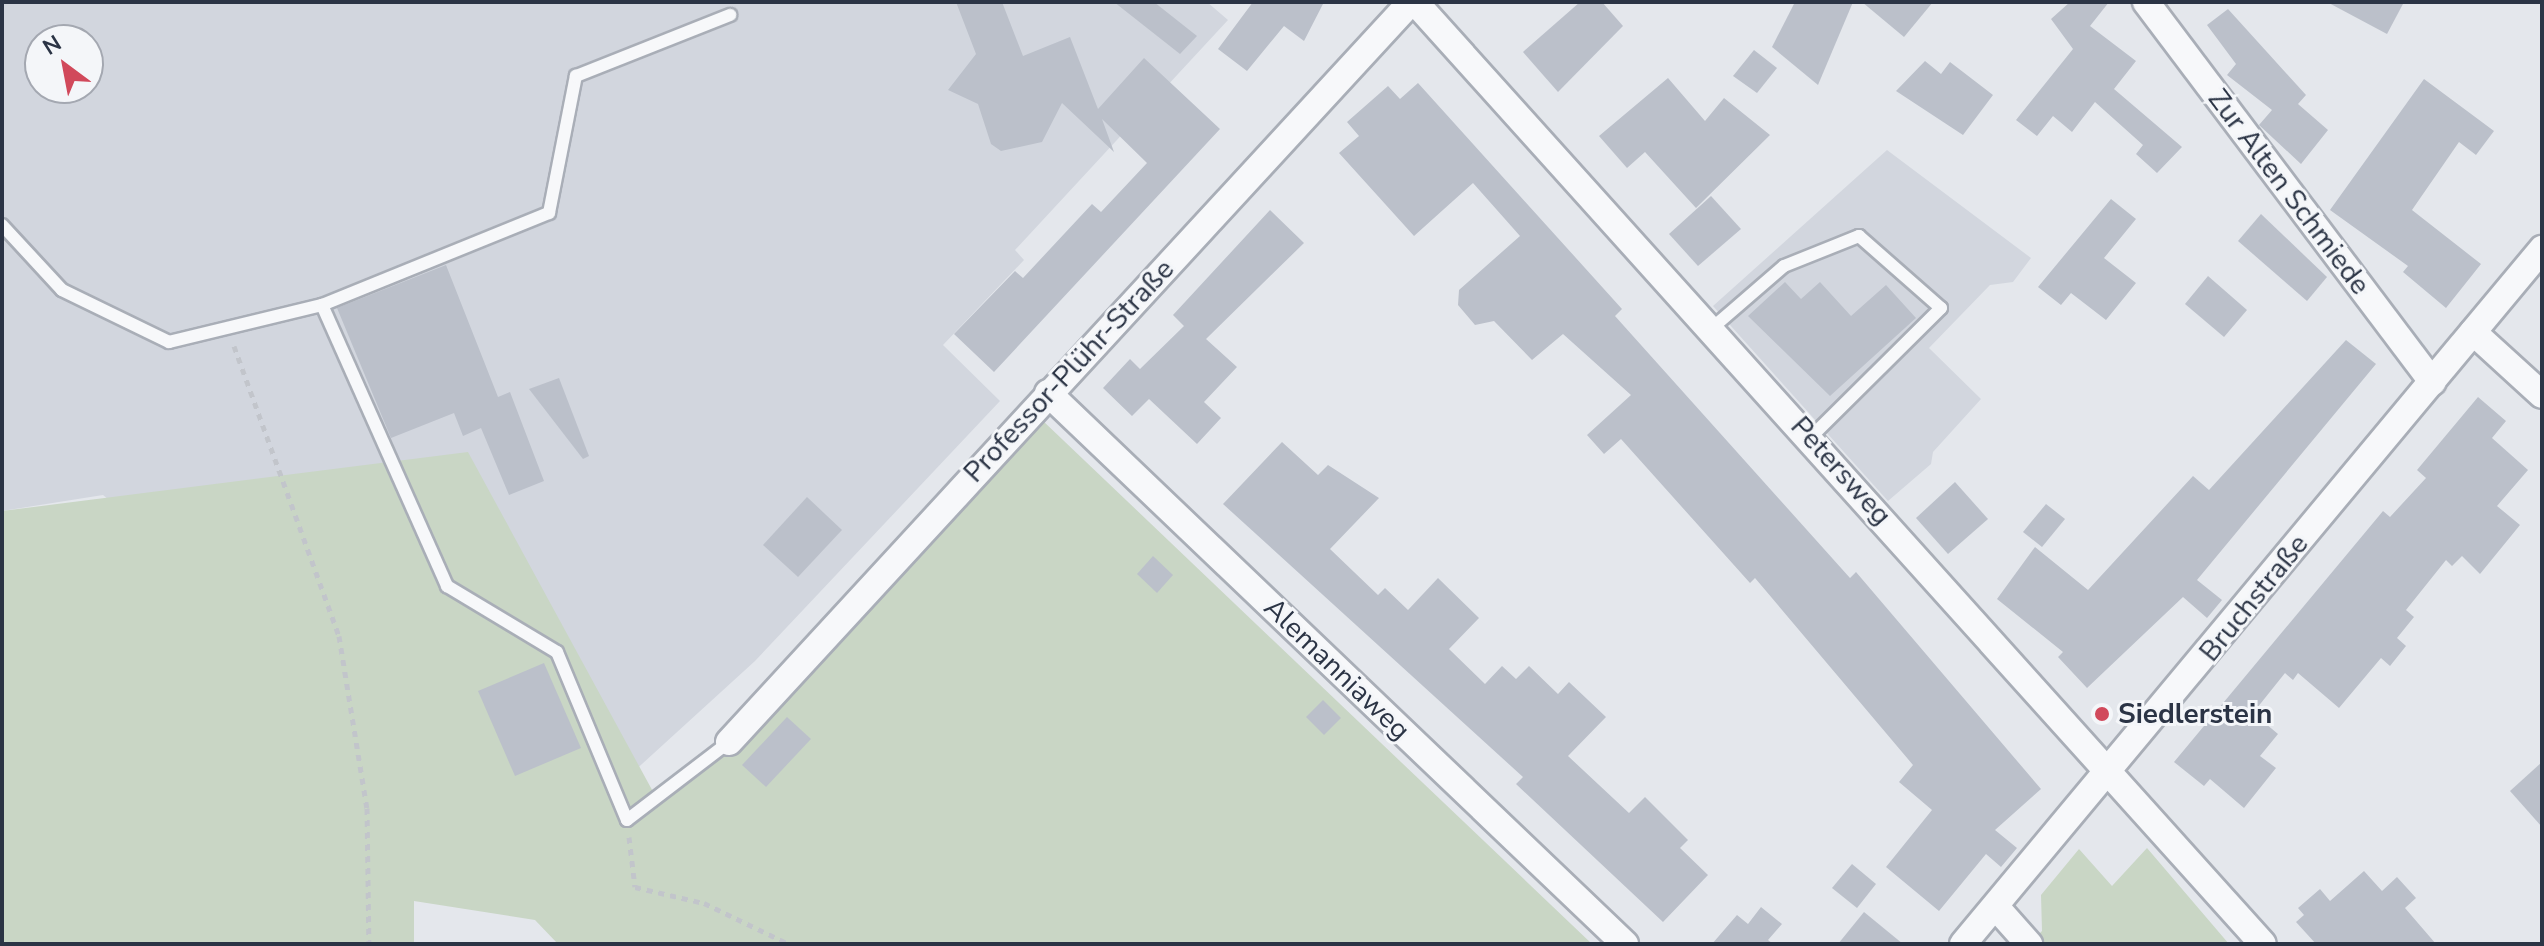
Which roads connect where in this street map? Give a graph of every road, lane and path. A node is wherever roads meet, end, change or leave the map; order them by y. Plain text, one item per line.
1 (1413, 2) edge
2 (2146, 2) edge
3 (730, 15) dead end
4 (2, 225) edge
5 (2542, 249) edge
6 (322, 305) junction
7 (1711, 329) junction
8 (229, 330) junction
9 (2473, 332) junction
10 (2432, 382) junction
11 (1048, 393) junction
12 (2542, 395) edge
13 (1810, 438) junction
14 (729, 742) joint
15 (2112, 770) junction
16 (627, 820) junction
17 (1996, 907) junction
18 (369, 944) edge
19 (789, 944) edge
20 (1625, 944) edge
21 (1963, 944) edge
22 (2029, 944) edge
23 (2263, 944) edge

1 - 7 street, Petersweg
1 - 11 street, Professor-Plühr-Straße
2 - 10 street, Zur Alten Schmiede
3 - 6 lane
4 - 8 lane
5 - 9 street, Bruchstraße
6 - 8 lane
6 - 16 lane
7 - 13 street, Petersweg
7 - 13 lane
8 - 18 path
9 - 10 street, Bruchstraße
9 - 12 street
10 - 15 street, Bruchstraße
11 - 14 street, Professor-Plühr-Straße
11 - 20 street, Alemanniaweg
13 - 15 street, Petersweg
14 - 16 lane
15 - 17 street, Bruchstraße
15 - 23 street, Petersweg
16 - 19 path
17 - 21 street, Bruchstraße
17 - 22 street

